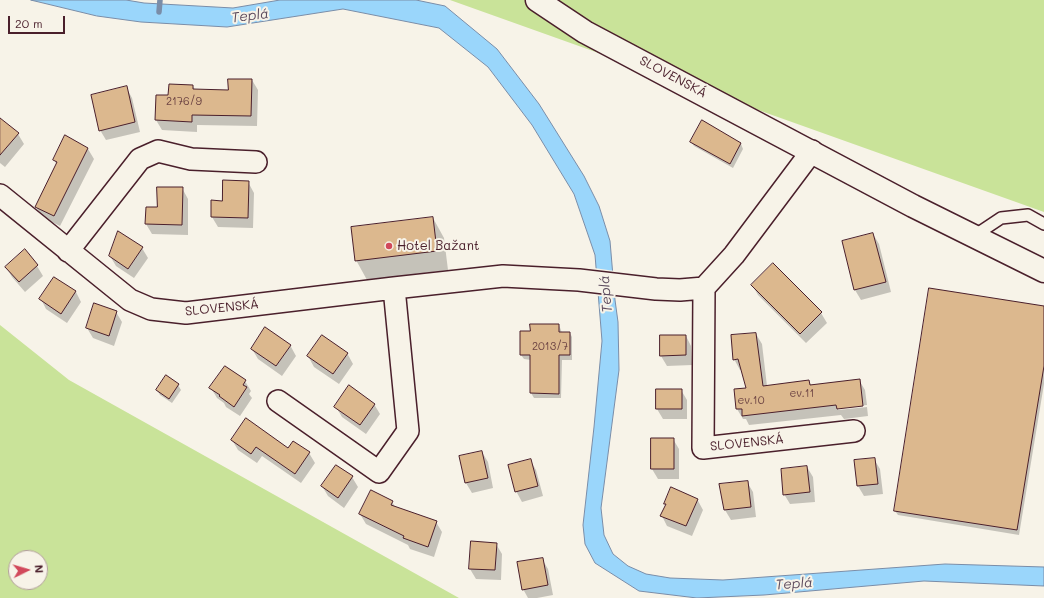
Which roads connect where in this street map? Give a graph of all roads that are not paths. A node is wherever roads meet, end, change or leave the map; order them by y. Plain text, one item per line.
1 (537, 0) edge
2 (812, 151) junction
3 (256, 162) dead end
4 (0, 195) edge
5 (1044, 224) edge
6 (974, 236) junction
7 (68, 251) junction
8 (1044, 271) edge
9 (394, 288) junction
10 (704, 288) junction
11 (278, 401) dead end
12 (854, 431) dead end

1 - 2 street, SLOVENSKÁ
2 - 6 street, SLOVENSKÁ
2 - 10 street
3 - 7 street
4 - 7 street, SLOVENSKÁ
5 - 6 lane
6 - 8 street, SLOVENSKÁ
7 - 9 street, SLOVENSKÁ
9 - 10 street, SLOVENSKÁ
9 - 11 street
10 - 12 street, SLOVENSKÁ

